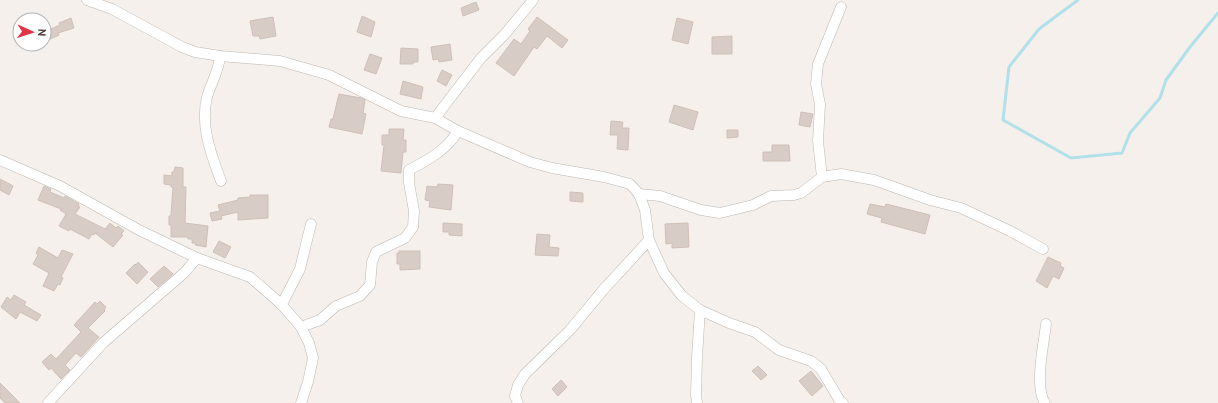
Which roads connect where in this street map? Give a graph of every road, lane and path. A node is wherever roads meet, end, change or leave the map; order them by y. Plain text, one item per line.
1 (87, 0) edge
2 (533, 0) edge
3 (841, 7) dead end
4 (220, 56) junction
5 (435, 118) junction
6 (458, 131) junction
7 (0, 160) edge
8 (822, 177) junction
9 (221, 181) dead end
10 (640, 194) junction
11 (311, 224) dead end
12 (649, 240) junction
13 (1043, 249) dead end
14 (197, 258) junction
15 (281, 304) junction
16 (700, 310) junction
17 (1046, 324) dead end
18 (300, 327) junction
19 (48, 403) edge
20 (301, 403) edge
21 (518, 403) edge
22 (697, 403) edge
23 (843, 403) edge
24 (1045, 403) edge

1 - 4 street
2 - 5 street
3 - 8 street
4 - 5 street
4 - 9 street
5 - 6 street
6 - 10 street
6 - 18 street
7 - 14 street
8 - 10 street
8 - 13 street
10 - 12 street
11 - 15 street
12 - 16 street
12 - 21 street
14 - 15 street
14 - 19 street
15 - 18 street
16 - 22 street
16 - 23 street
17 - 24 street
18 - 20 street

